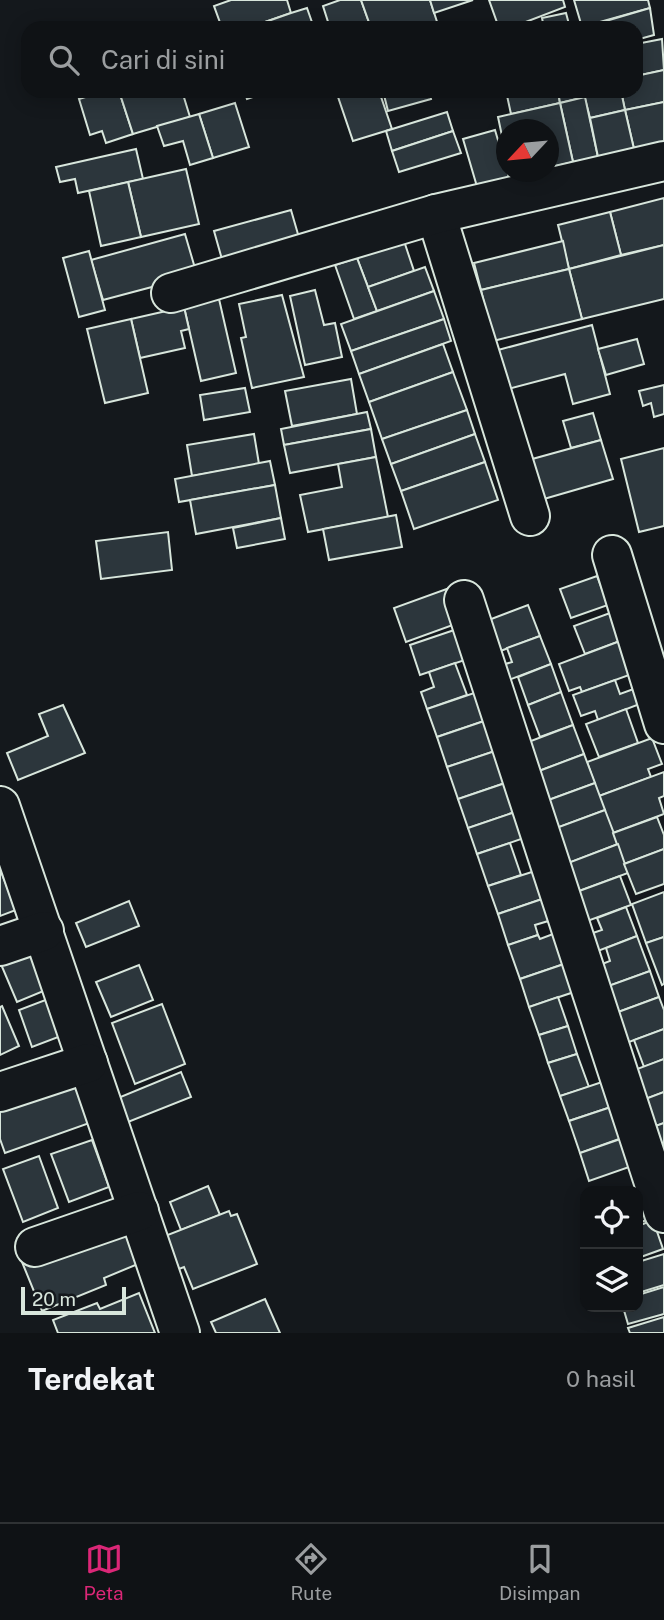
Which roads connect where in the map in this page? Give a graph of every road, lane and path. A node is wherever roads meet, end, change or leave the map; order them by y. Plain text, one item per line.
1 (664, 161) edge
2 (436, 214) junction
3 (171, 293) dead end
4 (530, 516) dead end
5 (612, 555) dead end
6 (464, 600) dead end
7 (657, 678) edge
8 (664, 724) edge
9 (0, 806) edge
10 (44, 931) junction
11 (0, 946) edge
12 (88, 1063) junction
13 (0, 1093) edge
14 (139, 1212) junction
15 (664, 1213) edge
16 (35, 1247) dead end
17 (180, 1333) edge

1 - 2 street
2 - 3 street
2 - 4 street
5 - 7 street
6 - 15 street
7 - 8 street
9 - 10 street
10 - 11 street
10 - 12 street
12 - 13 street
12 - 14 street
14 - 16 street
14 - 17 street

